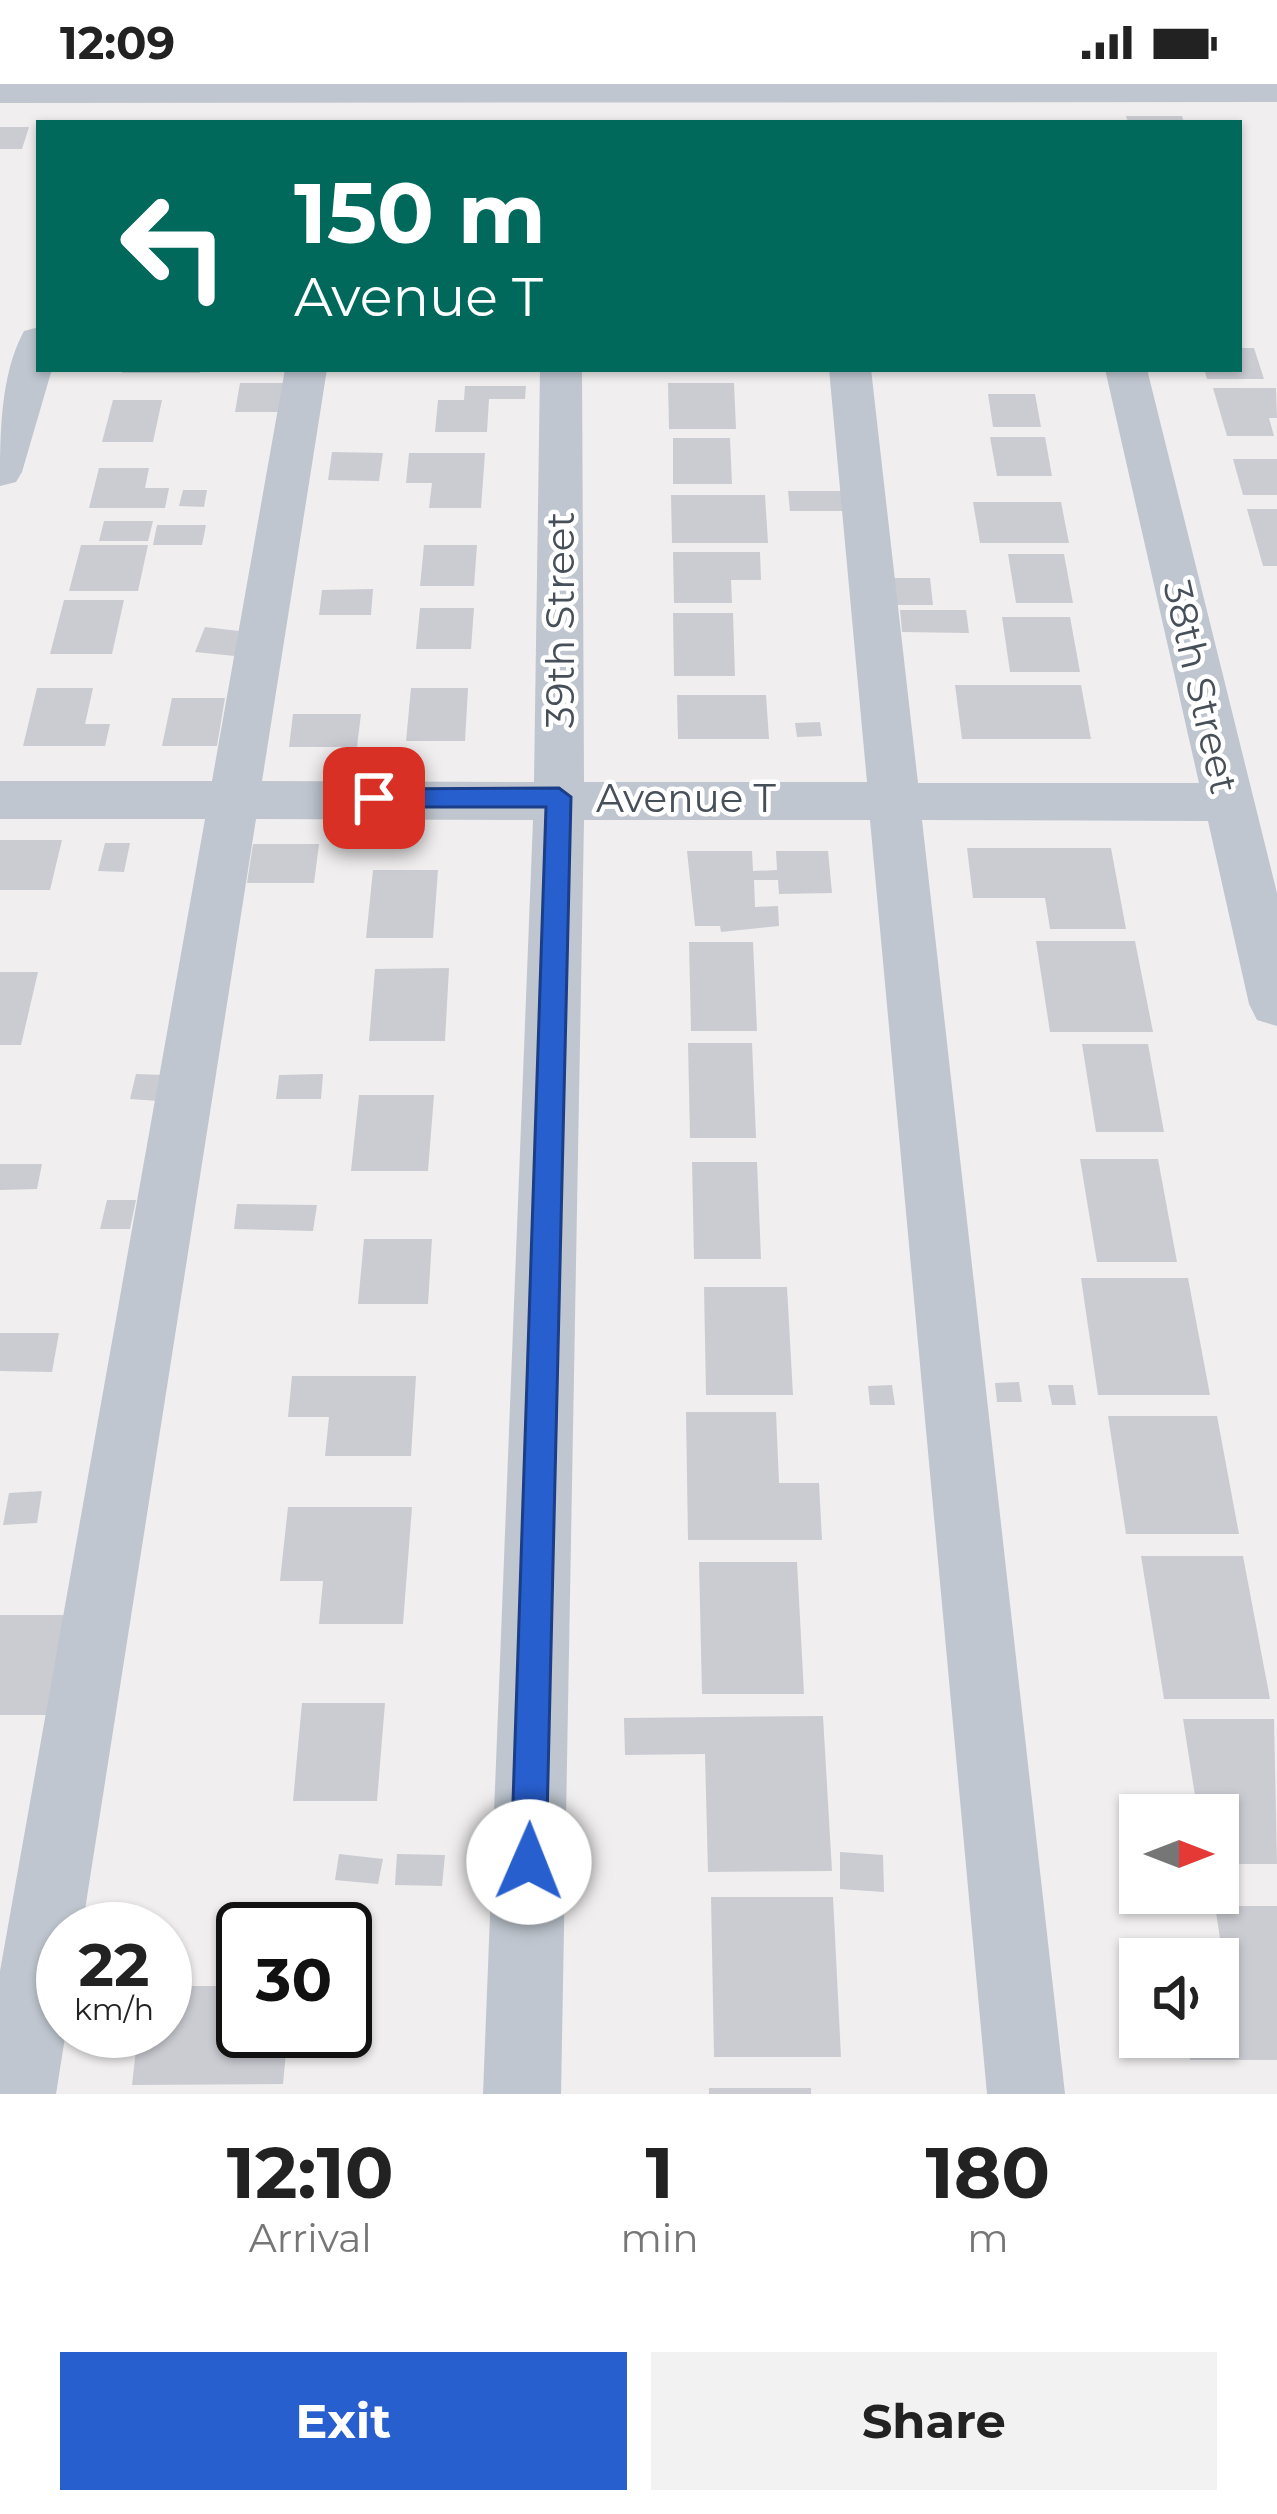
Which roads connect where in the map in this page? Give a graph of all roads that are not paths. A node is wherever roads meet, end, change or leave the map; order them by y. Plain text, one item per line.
1 (1277, 91) edge
2 (0, 92) edge
3 (1062, 99) edge
4 (110, 100) edge
5 (562, 100) edge
6 (822, 100) edge
7 (348, 107) edge
8 (36, 350) edge
9 (306, 372) edge
10 (561, 372) edge
11 (850, 372) edge
12 (1127, 372) edge
13 (0, 472) edge
14 (559, 797) junction
15 (236, 799) junction
16 (0, 800) edge
17 (894, 800) junction
18 (1229, 802) junction
19 (1277, 1004) edge
20 (17, 2094) edge
21 (522, 2094) edge
22 (1026, 2094) edge

1 - 3 street
2 - 4 street
3 - 6 street
4 - 7 street
5 - 6 street
5 - 7 street
8 - 13 street
9 - 15 street
10 - 14 street, 39th Street
11 - 17 street
12 - 18 street, 38th Street
14 - 15 street, Avenue T
14 - 17 street, Avenue T
14 - 21 street, 39th Street
15 - 16 street, Avenue T
15 - 20 street
17 - 18 street, Avenue T
17 - 22 street
18 - 19 street, 38th Street

